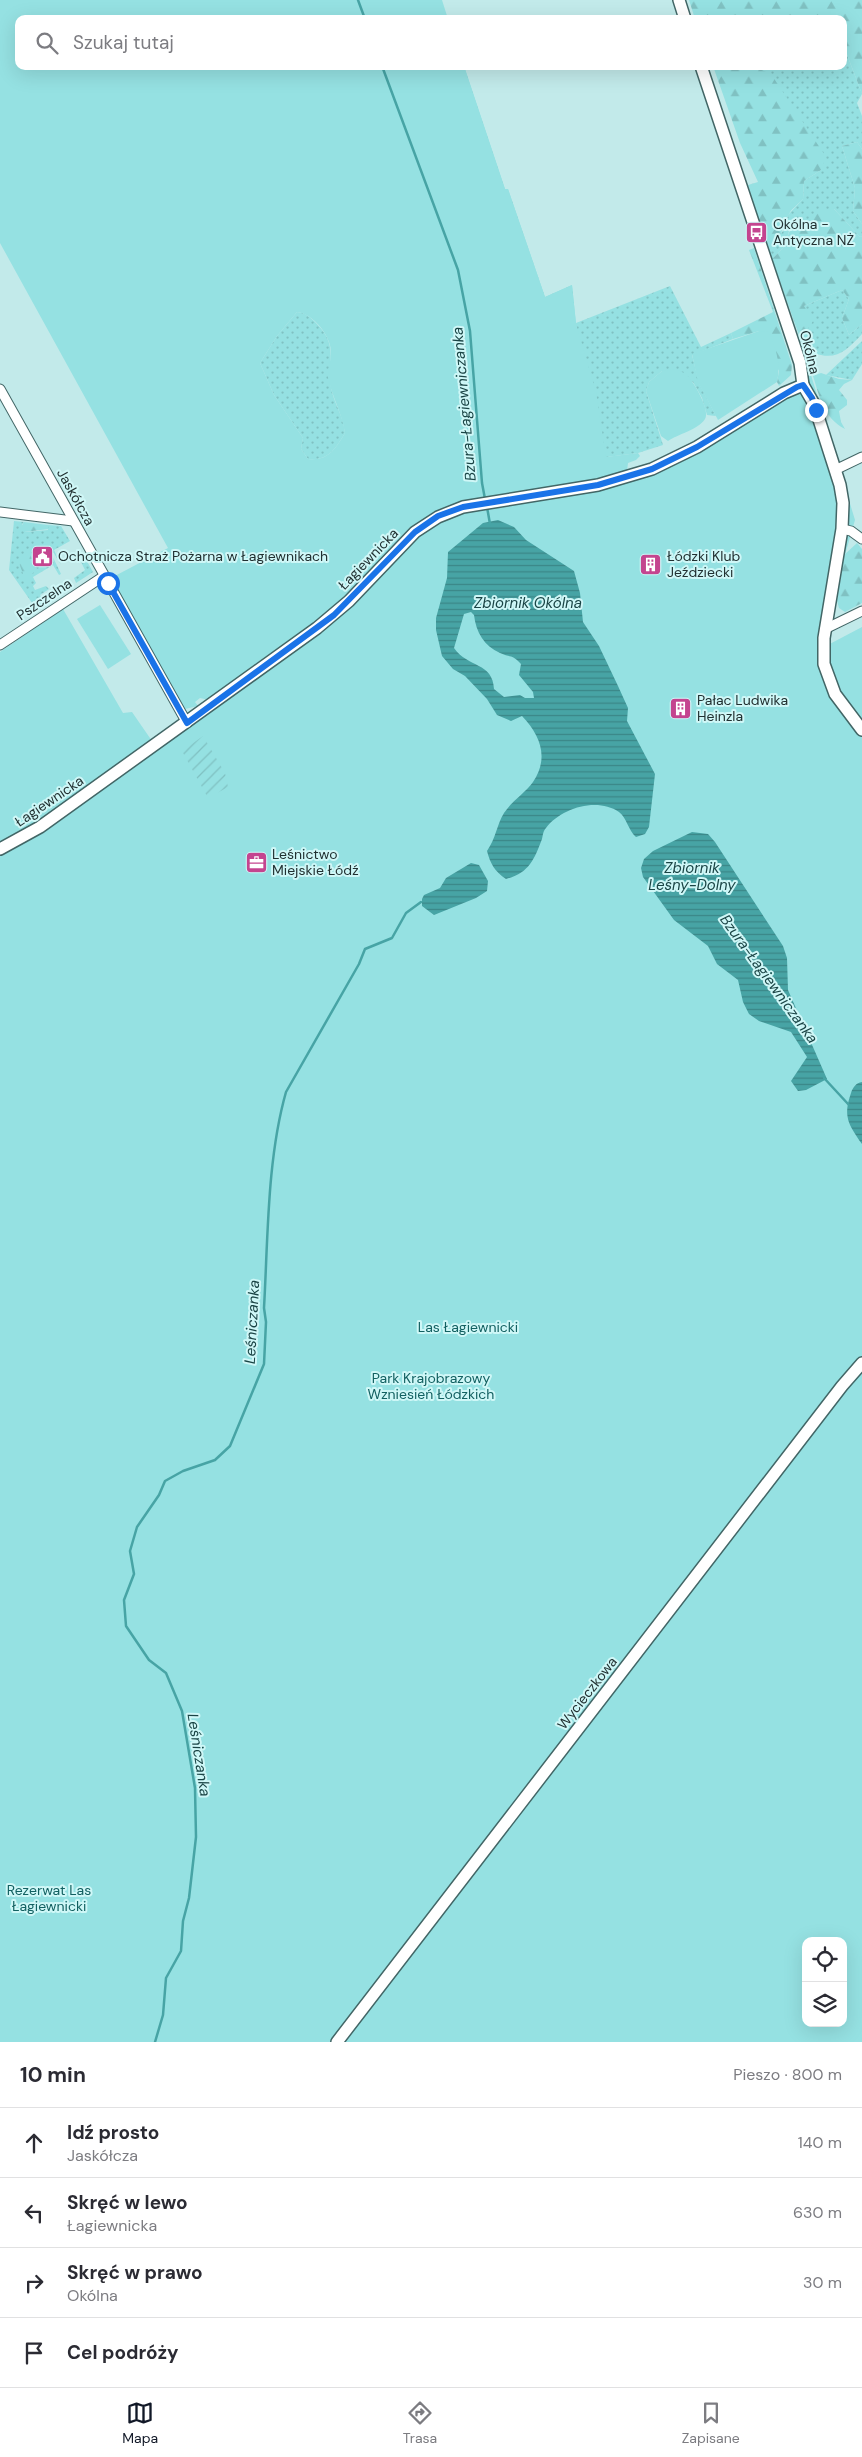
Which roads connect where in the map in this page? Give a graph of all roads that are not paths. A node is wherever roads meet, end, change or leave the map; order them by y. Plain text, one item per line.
1 (679, 0) edge
2 (684, 15) edge
3 (702, 70) edge
4 (803, 385) junction
5 (0, 389) edge
6 (862, 457) edge
7 (835, 470) junction
8 (0, 512) edge
9 (73, 521) junction
10 (842, 529) junction
11 (862, 538) edge
12 (104, 576) junction
13 (862, 611) edge
14 (825, 629) junction
15 (0, 645) edge
16 (187, 723) junction
17 (862, 730) edge
18 (0, 849) edge
19 (862, 1363) edge
20 (337, 2042) edge

1 - 2 street
3 - 4 street, Okólna
4 - 7 street, Okólna
4 - 16 street, Łagiewnicka
5 - 9 street, Jaskółcza
6 - 7 street
7 - 10 street, Okólna
8 - 9 street
9 - 12 street, Jaskółcza
10 - 11 street
10 - 14 street, Okólna
12 - 15 street, Pszczelna
12 - 16 street, Jaskółcza
13 - 14 street
14 - 17 street, Okólna
16 - 18 street, Łagiewnicka
19 - 20 street, Wycieczkowa

